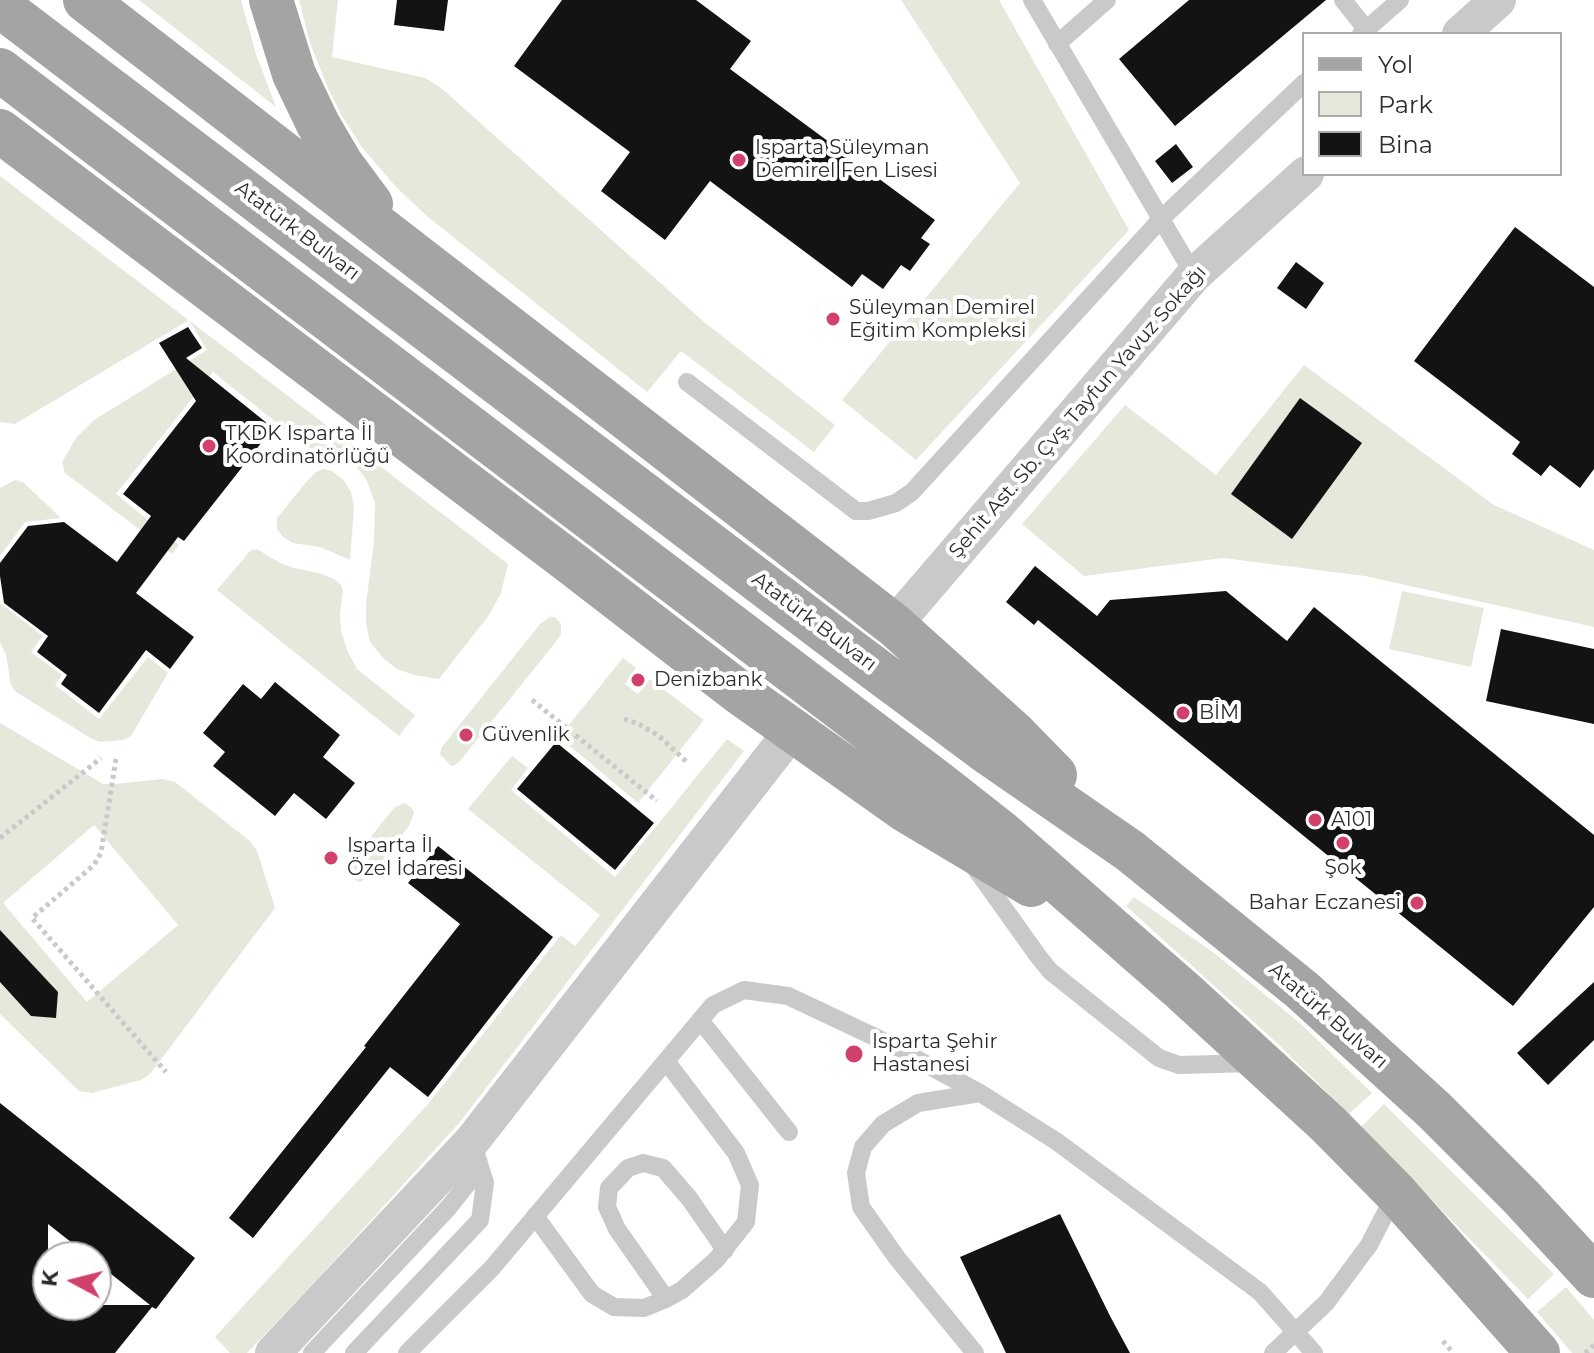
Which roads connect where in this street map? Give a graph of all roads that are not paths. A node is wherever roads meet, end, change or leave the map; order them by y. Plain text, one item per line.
1 (85, 0) edge
2 (271, 0) edge
3 (1032, 0) edge
4 (1107, 0) edge
5 (1343, 0) edge
6 (1400, 0) edge
7 (1498, 0) edge
8 (0, 6) edge
9 (1364, 32) edge
10 (1462, 32) edge
11 (1057, 44) junction
12 (0, 70) edge
13 (1302, 85) edge
14 (0, 131) edge
15 (1304, 176) edge
16 (1161, 219) junction
17 (418, 257) junction
18 (1194, 275) junction
19 (687, 382) dead end
20 (894, 625) junction
21 (792, 731) junction
22 (955, 840) junction
23 (1130, 851) junction
24 (1117, 935) junction
25 (700, 1020) junction
26 (666, 1061) junction
27 (1262, 1063) junction
28 (980, 1093) junction
29 (789, 1132) dead end
30 (475, 1150) junction
31 (1396, 1193) junction
32 (535, 1216) junction
33 (725, 1250) junction
34 (1594, 1276) edge
35 (666, 1299) junction
36 (1295, 1331) junction
37 (273, 1353) edge
38 (312, 1353) edge
39 (354, 1353) edge
40 (407, 1353) edge
41 (975, 1353) edge
42 (1273, 1353) edge
43 (1314, 1353) edge
44 (1538, 1353) edge

1 - 17 main road
2 - 17 main road
3 - 11 lane
4 - 11 lane
5 - 9 lane
6 - 9 lane
7 - 10 street
8 - 23 main road, Atatürk Bulvarı
11 - 16 lane
12 - 24 main road
13 - 16 lane
14 - 21 main road
15 - 18 street, Şehit Ast. Sb. Çvş. Tayfun Yavuz Sokağı
16 - 18 lane
16 - 19 lane
17 - 20 main road
18 - 20 street, Şehit Ast. Sb. Çvş. Tayfun Yavuz Sokağı
20 - 23 main road
21 - 22 main road
21 - 30 street
22 - 24 main road
22 - 27 lane
23 - 34 main road, Atatürk Bulvarı
24 - 27 main road
25 - 26 lane
25 - 28 lane
25 - 29 lane
26 - 32 lane
26 - 33 lane
27 - 31 main road
28 - 36 lane
28 - 41 lane
30 - 37 street
30 - 38 lane
30 - 39 lane
31 - 36 lane
31 - 44 main road
32 - 35 lane
32 - 40 lane
33 - 35 lane
33 - 35 lane
36 - 42 lane
36 - 43 lane

